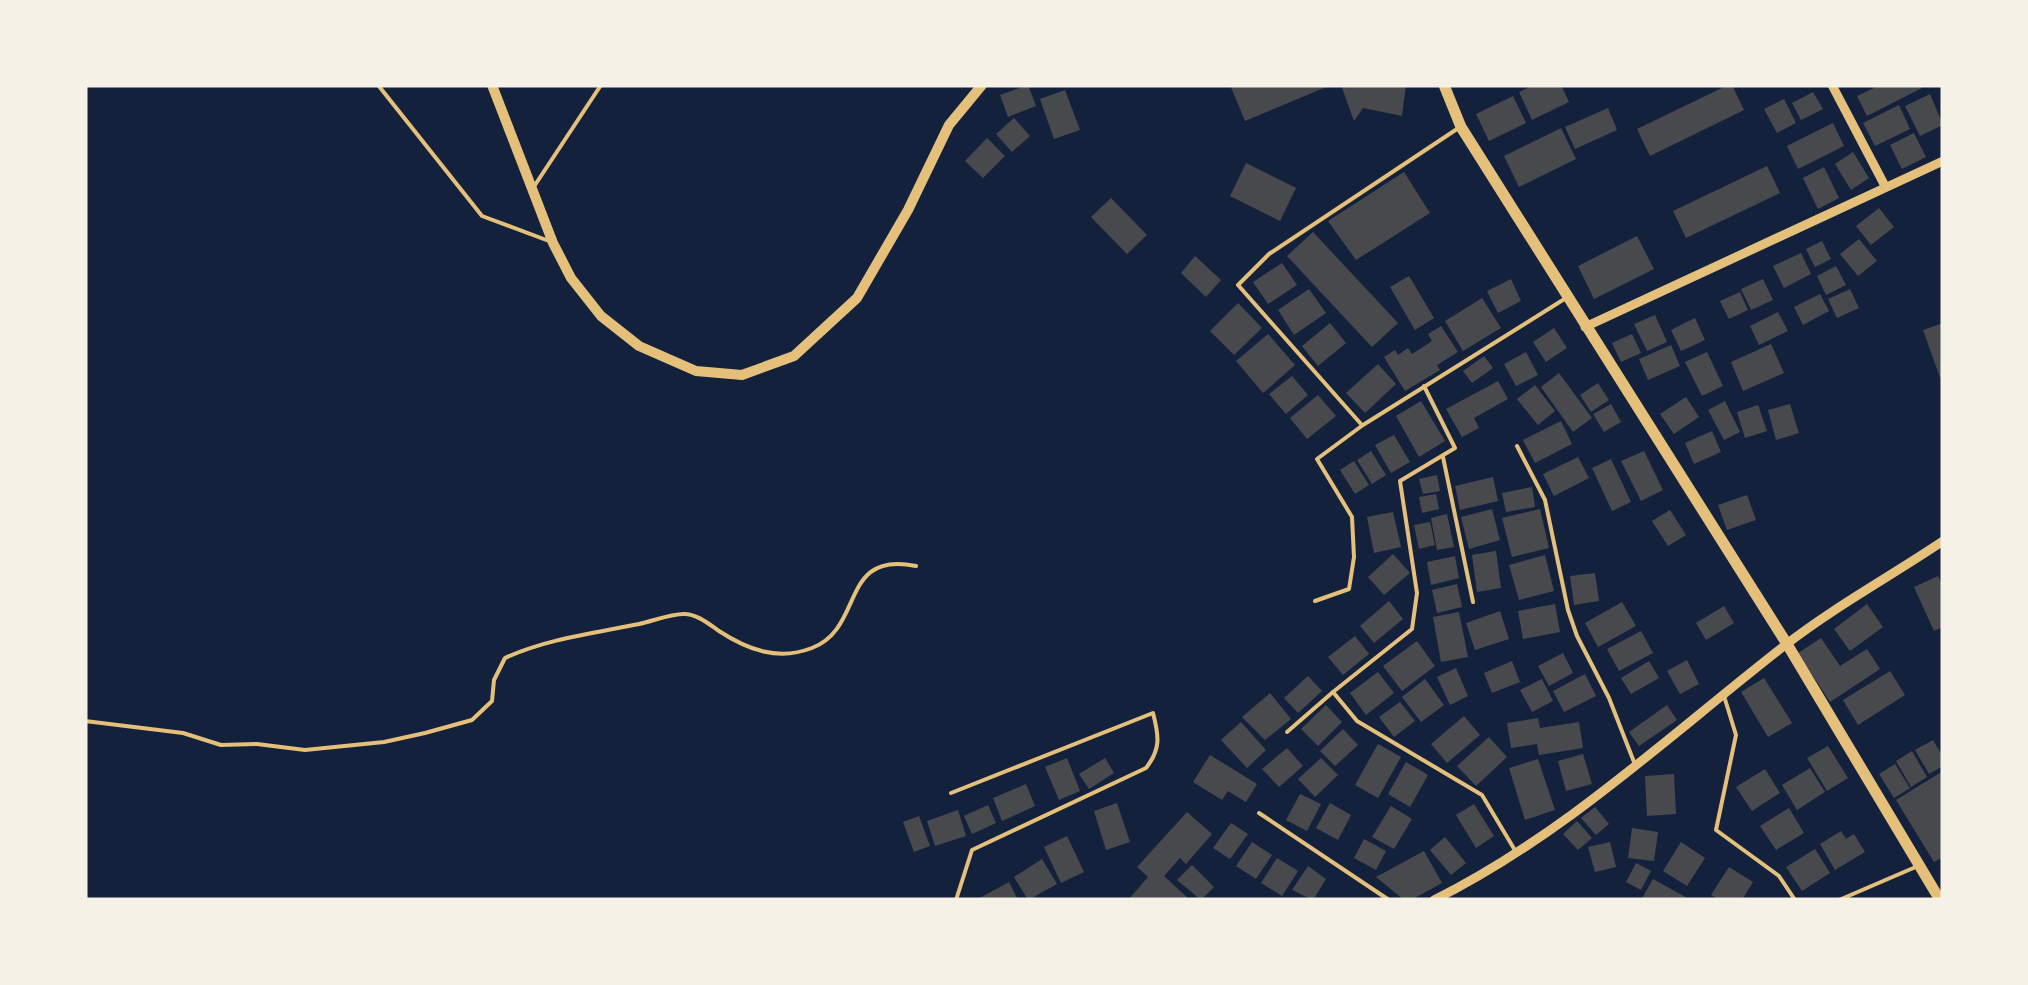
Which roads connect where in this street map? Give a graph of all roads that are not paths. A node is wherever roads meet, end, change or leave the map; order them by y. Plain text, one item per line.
1 (378, 85) edge
2 (492, 85) edge
3 (602, 85) edge
4 (982, 85) edge
5 (1444, 85) edge
6 (1832, 85) edge
7 (1461, 126) junction
8 (1943, 161) edge
9 (1884, 186) junction
10 (532, 191) junction
11 (553, 242) junction
12 (1566, 298) junction
13 (1584, 327) junction
14 (1424, 386) junction
15 (1362, 425) junction
16 (1518, 446) dead end
17 (1443, 457) junction
18 (1943, 541) edge
19 (916, 566) dead end
20 (1315, 601) dead end
21 (1474, 602) dead end
22 (1786, 644) junction
23 (1333, 692) junction
24 (1724, 696) junction
25 (85, 721) edge
26 (1288, 732) dead end
27 (1636, 766) junction
28 (952, 793) dead end
29 (1259, 813) dead end
30 (1516, 852) junction
31 (1918, 866) junction
32 (956, 900) edge
33 (1389, 900) edge
34 (1434, 900) edge
35 (1794, 900) edge
36 (1839, 900) edge
37 (1940, 900) edge

1 - 11 lane
2 - 10 street
3 - 10 lane
4 - 11 street
5 - 7 main road
6 - 9 street
7 - 12 main road
7 - 15 lane
8 - 9 street
9 - 13 street
10 - 11 street
12 - 13 main road
12 - 14 lane
13 - 22 main road
14 - 15 lane
14 - 17 lane
15 - 20 lane
16 - 27 lane
17 - 21 lane
17 - 23 lane
18 - 22 street
19 - 25 lane
22 - 24 street
22 - 31 main road
23 - 26 lane
23 - 30 lane
24 - 27 street
24 - 35 lane
27 - 30 street
28 - 32 lane
29 - 33 lane
30 - 34 street
31 - 36 lane
31 - 37 main road

